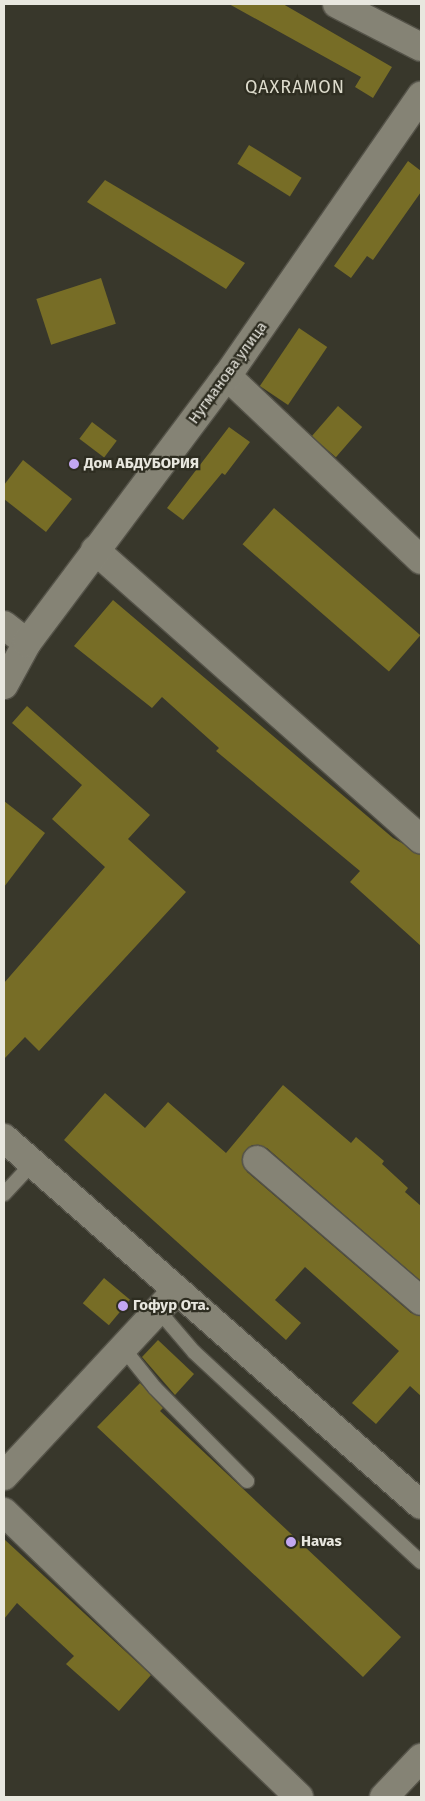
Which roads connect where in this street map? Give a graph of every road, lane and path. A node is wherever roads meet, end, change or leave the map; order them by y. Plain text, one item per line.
1 (337, 4) edge
2 (421, 47) edge
3 (421, 96) edge
4 (227, 376) junction
5 (95, 550) junction
6 (421, 560) edge
7 (4, 624) edge
8 (27, 643) junction
9 (4, 662) edge
10 (4, 685) edge
11 (421, 838) edge
12 (4, 1138) edge
13 (257, 1160) dead end
14 (32, 1164) junction
15 (4, 1194) edge
16 (167, 1301) junction
17 (421, 1301) edge
18 (123, 1348) junction
19 (4, 1476) edge
20 (247, 1481) dead end
21 (421, 1505) edge
22 (4, 1512) edge
23 (421, 1562) edge
24 (421, 1758) edge
25 (299, 1797) edge
26 (384, 1797) edge

1 - 2 street
3 - 4 street, Нугманова улица
4 - 5 street, Нугманова улица
4 - 6 street
5 - 8 street, Нугманова улица
5 - 11 street
7 - 8 street
8 - 9 street, Нугманова улица
8 - 10 street, Нугманова улица
12 - 14 street
13 - 17 street
14 - 15 lane
14 - 16 street
16 - 18 street
16 - 21 street
16 - 23 lane
18 - 19 street
18 - 20 lane
22 - 25 street
24 - 26 street

